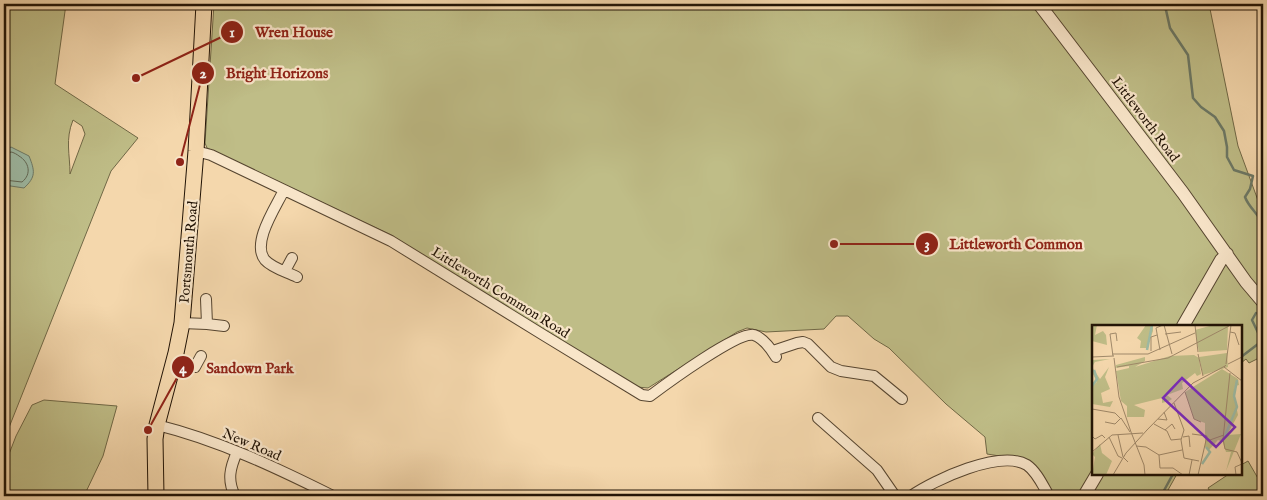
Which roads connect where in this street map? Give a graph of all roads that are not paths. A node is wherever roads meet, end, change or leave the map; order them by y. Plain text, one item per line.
1 (204, 4) edge
2 (1039, 4) edge
3 (196, 151) junction
4 (284, 190) junction
5 (1227, 254) junction
6 (292, 258) dead end
7 (285, 271) junction
8 (297, 277) dead end
9 (206, 300) dead end
10 (1263, 302) edge
11 (182, 323) junction
12 (207, 324) junction
13 (1183, 325) edge
14 (224, 326) dead end
15 (201, 356) dead end
16 (174, 361) junction
17 (902, 399) dead end
18 (818, 418) dead end
19 (156, 425) junction
20 (237, 452) junction
21 (1095, 475) edge
22 (156, 496) edge
23 (235, 496) edge
24 (333, 496) edge
25 (895, 496) edge
26 (911, 496) edge
27 (1049, 496) edge
28 (1084, 496) edge

1 - 3 main road, Portsmouth Road
2 - 5 street, Littleworth Road
3 - 4 street, Littleworth Common Road
3 - 11 main road, Portsmouth Road
4 - 7 street
4 - 17 street, Littleworth Common Road
5 - 10 street, Littleworth Road
5 - 13 street
6 - 7 street
7 - 8 street
9 - 12 street
11 - 12 street
11 - 16 main road, Portsmouth Road
12 - 14 street
15 - 16 street
16 - 19 main road, Portsmouth Road
18 - 25 street
19 - 20 street, New Road
19 - 22 main road, Portsmouth Road
20 - 23 street
20 - 24 street, New Road
21 - 28 street
26 - 27 street

